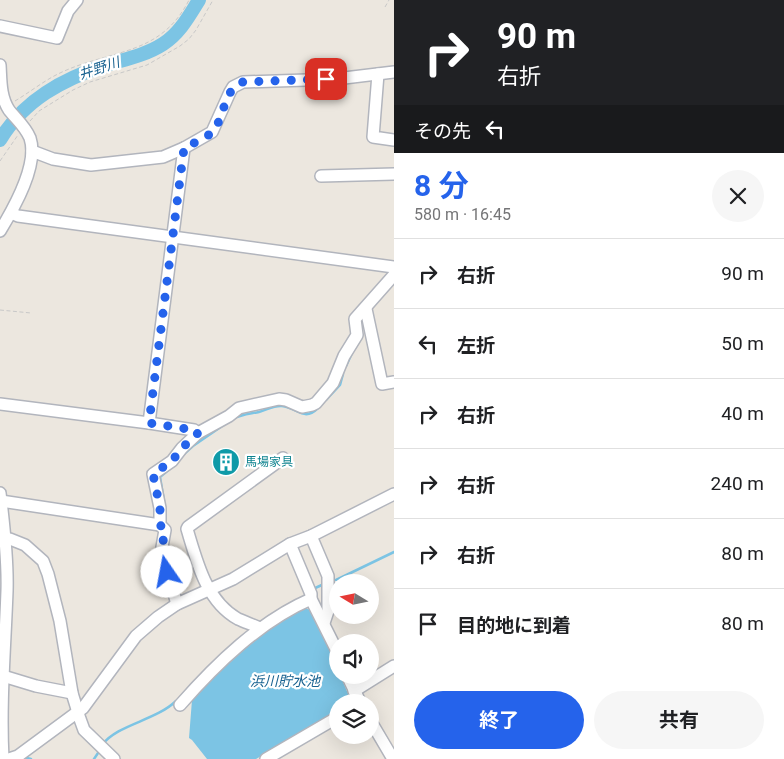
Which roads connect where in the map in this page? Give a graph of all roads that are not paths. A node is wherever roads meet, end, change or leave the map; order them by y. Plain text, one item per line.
1 (77, 0) edge
2 (0, 26) edge
3 (0, 65) edge
4 (394, 72) edge
5 (378, 74) junction
6 (1, 90) edge
7 (394, 140) edge
8 (184, 148) junction
9 (32, 151) junction
10 (394, 174) edge
11 (321, 176) dead end
12 (11, 213) junction
13 (0, 231) edge
14 (174, 238) junction
15 (394, 267) edge
16 (394, 275) edge
17 (366, 309) junction
18 (394, 382) edge
19 (0, 404) edge
20 (149, 423) junction
21 (198, 433) junction
22 (283, 458) dead end
23 (394, 494) edge
24 (0, 497) edge
25 (160, 525) junction
26 (311, 536) junction
27 (2, 539) edge
28 (290, 544) junction
29 (209, 590) junction
30 (311, 599) junction
31 (177, 604) junction
32 (324, 623) junction
33 (260, 628) junction
34 (329, 634) edge
35 (394, 666) edge
36 (2, 671) edge
37 (351, 684) edge
38 (354, 691) junction
39 (72, 693) junction
40 (356, 694) edge
41 (180, 705) dead end
42 (77, 712) junction
43 (329, 722) edge
44 (1, 727) edge
45 (379, 735) edge
46 (284, 747) junction
47 (3, 759) edge
48 (9, 759) edge
49 (114, 759) edge
50 (266, 759) edge
51 (281, 759) edge
52 (393, 759) edge

1 - 2 street
3 - 6 street
4 - 5 street
5 - 7 street
5 - 8 street
6 - 9 street
8 - 9 street
8 - 14 street
9 - 12 street
10 - 11 street
12 - 13 street
12 - 14 street
14 - 15 street
14 - 20 street
16 - 17 street
17 - 18 street
17 - 21 street
19 - 20 street
20 - 21 street
21 - 25 street
22 - 29 street
23 - 26 street
24 - 25 street
24 - 27 street
25 - 31 street
26 - 28 street
26 - 32 street
27 - 36 street
27 - 39 street
28 - 29 street
28 - 30 street
29 - 31 street
29 - 33 street
30 - 32 street
30 - 33 street
31 - 42 street
32 - 34 street
33 - 41 street
35 - 38 street
36 - 39 street
36 - 44 street
37 - 38 street
38 - 40 street
39 - 42 street
42 - 48 street
42 - 49 street
43 - 46 street
44 - 47 street
45 - 52 street
46 - 50 street
46 - 51 street

